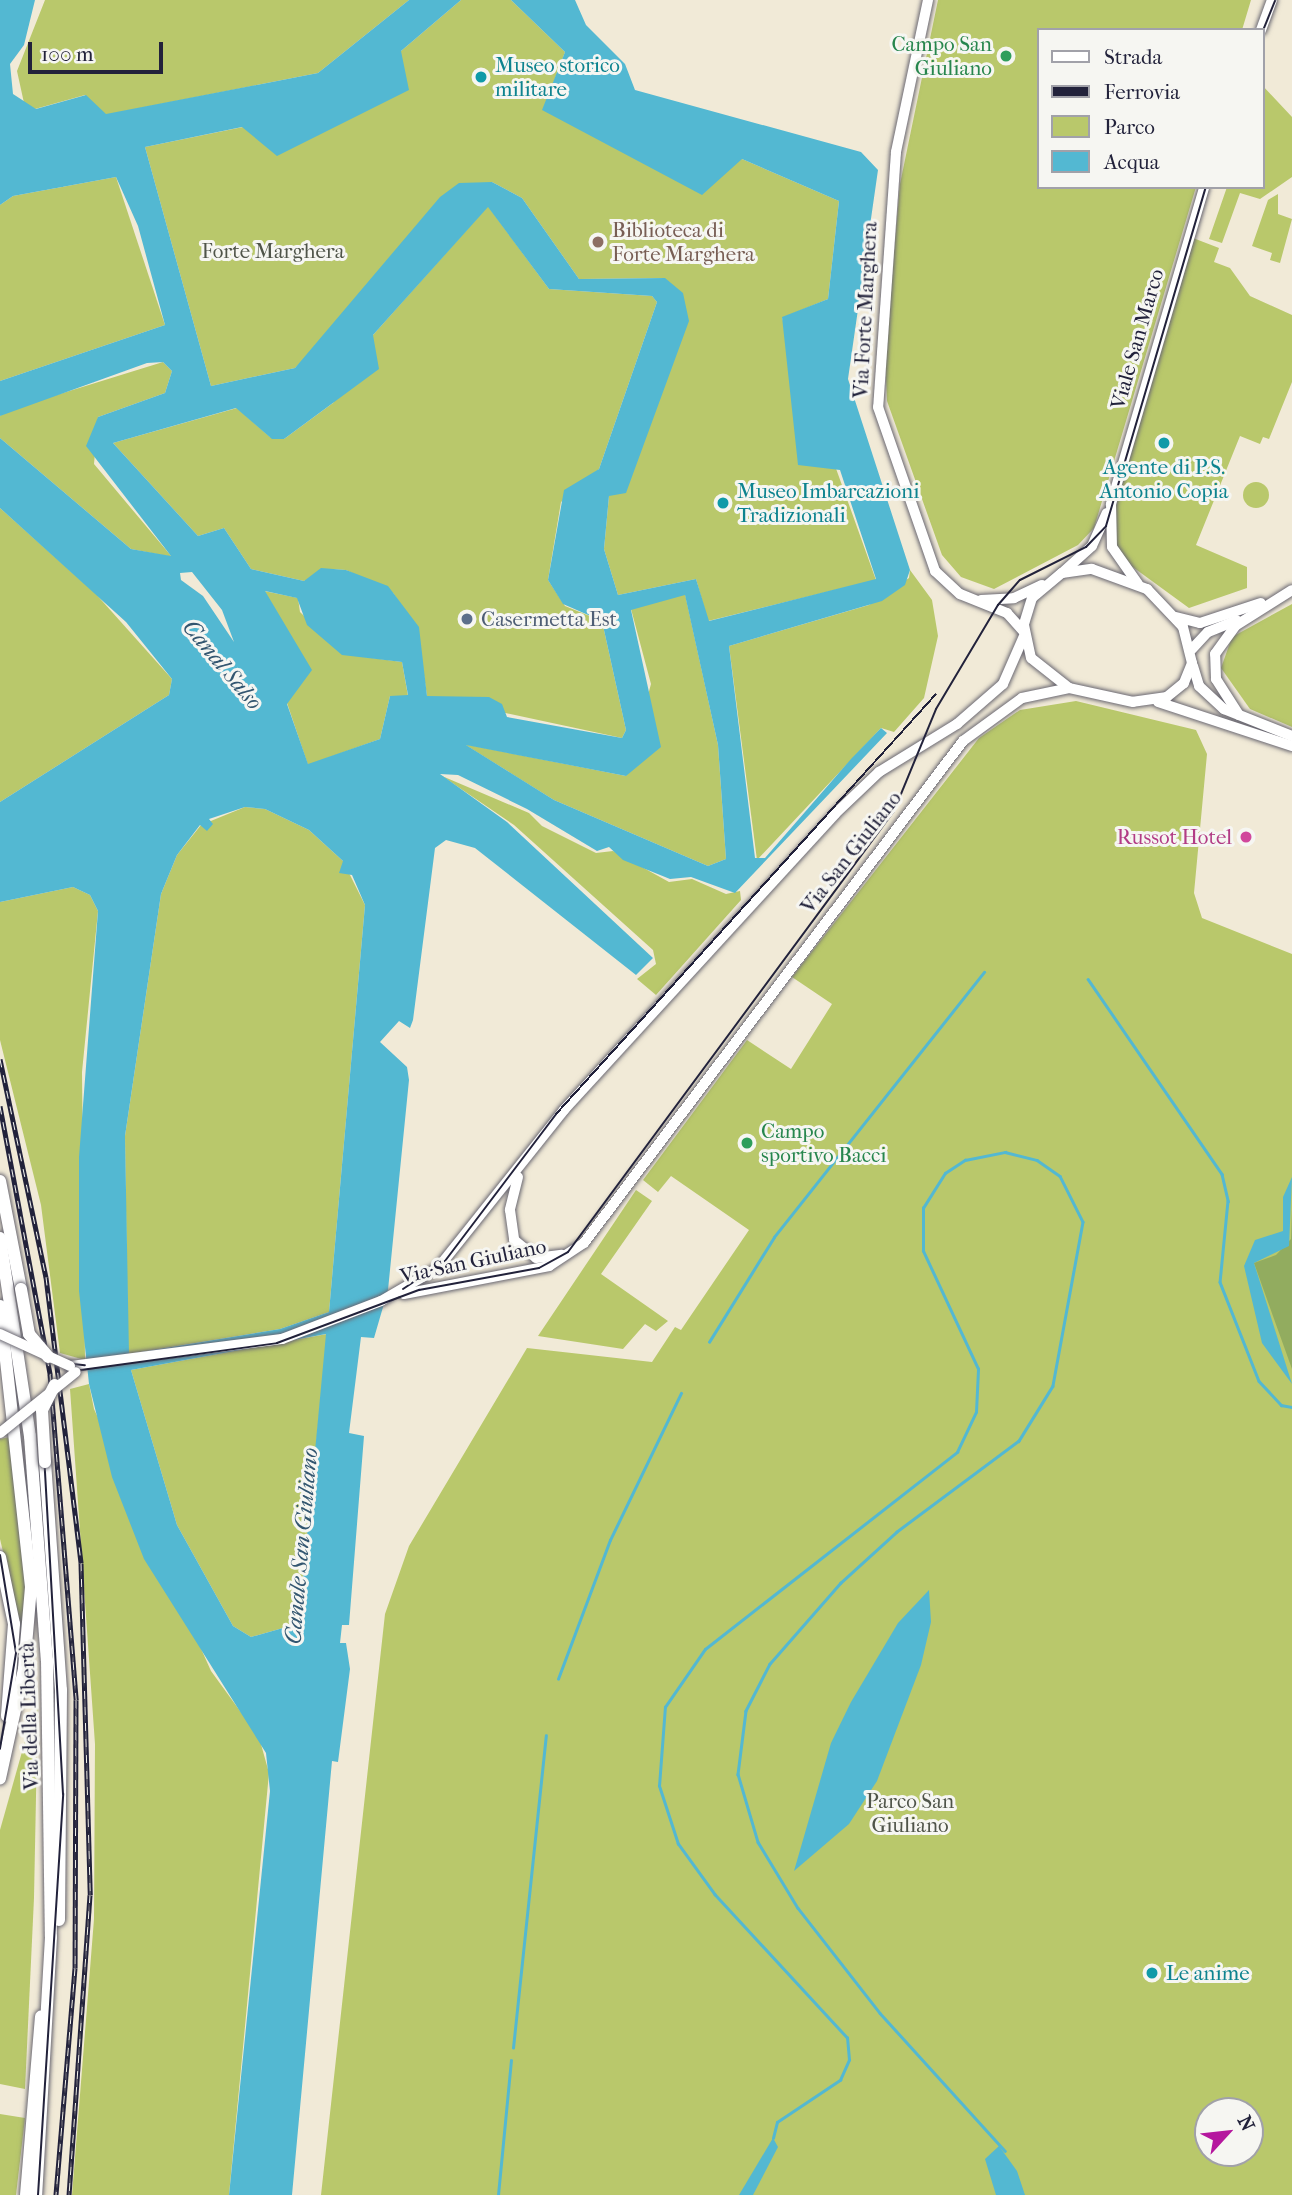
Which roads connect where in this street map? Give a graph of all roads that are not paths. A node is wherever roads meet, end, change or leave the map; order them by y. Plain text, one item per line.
1 (928, 0) edge
2 (1272, 0) edge
3 (1262, 28) edge
4 (1203, 189) edge
5 (1111, 504) junction
6 (1062, 573) junction
7 (1138, 584) junction
8 (1042, 585) junction
9 (1292, 590) edge
10 (1280, 596) junction
11 (969, 598) junction
12 (1252, 614) junction
13 (1176, 618) junction
14 (1024, 634) junction
15 (1192, 649) junction
16 (1192, 663) junction
17 (1069, 688) junction
18 (1152, 703) junction
19 (1239, 715) junction
20 (1292, 736) edge
21 (1292, 746) edge
22 (523, 1165) junction
23 (0, 1181) edge
24 (0, 1238) edge
25 (577, 1249) junction
26 (386, 1299) junction
27 (0, 1306) edge
28 (0, 1334) edge
29 (48, 1357) junction
30 (91, 1366) junction
31 (55, 1385) junction
32 (0, 1433) edge
33 (0, 1557) edge
34 (49, 1712) junction
35 (0, 1744) edge
36 (0, 1778) edge
37 (46, 2098) junction
38 (26, 2195) edge
39 (36, 2195) edge

1 - 11 main road, Via Forte Marghera
2 - 3 main road
4 - 5 main road, Viale San Marco
5 - 6 main road, Viale San Marco
5 - 7 main road, Viale San Marco
6 - 7 main road
6 - 8 main road
7 - 13 main road
8 - 11 main road
8 - 14 main road
9 - 10 main road
10 - 12 main road
10 - 13 main road
11 - 14 main road, Via Forte Marghera
12 - 15 main road
12 - 19 main road
13 - 15 main road
14 - 17 main road
14 - 22 main road, Via San Giuliano
15 - 16 main road
16 - 18 main road
16 - 19 main road
17 - 18 main road
17 - 25 main road, Via San Giuliano
18 - 21 main road
19 - 20 main road
22 - 25 main road
22 - 26 main road, Via San Giuliano
23 - 29 highway, bridge
24 - 34 highway, Via della Libertà
25 - 26 main road, Via San Giuliano
26 - 30 main road
27 - 36 highway, Via della Libertà
28 - 29 main road, bridge
29 - 30 main road, bridge
30 - 31 main road, bridge
31 - 32 main road, bridge
31 - 37 highway, bridge
33 - 35 highway
34 - 37 highway, Via della Libertà
34 - 38 highway
37 - 39 highway, Via della Libertà

